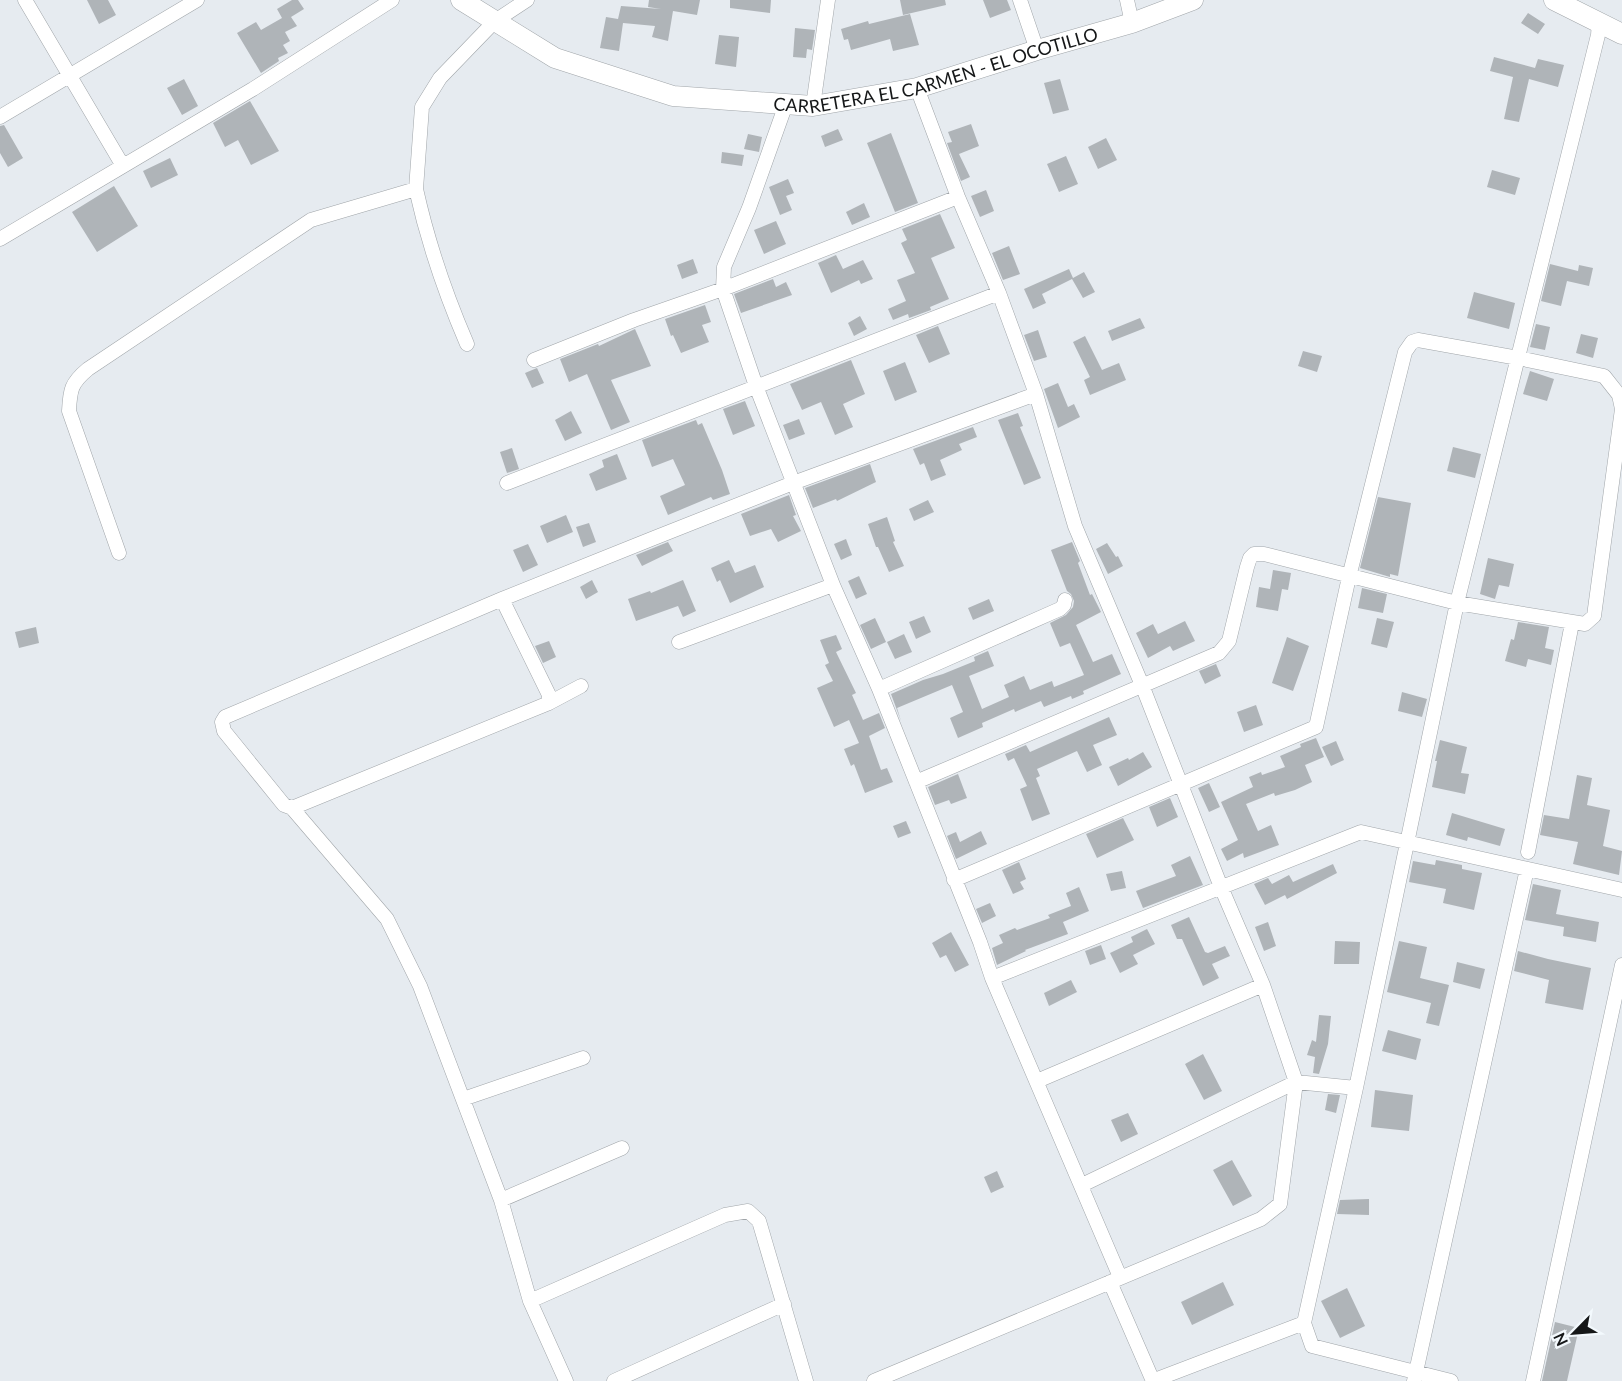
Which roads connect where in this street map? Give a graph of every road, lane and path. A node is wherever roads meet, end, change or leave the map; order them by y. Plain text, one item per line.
1 (25, 0) edge
2 (197, 0) edge
3 (392, 0) edge
4 (461, 0) edge
5 (527, 0) edge
6 (828, 0) edge
7 (1020, 0) edge
8 (1127, 0) edge
9 (1193, 0) edge
10 (1554, 0) edge
11 (495, 21) junction
12 (1599, 22) junction
13 (1132, 23) junction
14 (1622, 34) edge
15 (1037, 50) junction
16 (69, 76) junction
17 (917, 88) junction
18 (786, 104) junction
19 (813, 106) junction
20 (0, 117) edge
21 (123, 166) junction
22 (416, 189) junction
23 (958, 197) junction
24 (0, 239) edge
25 (723, 289) junction
26 (999, 293) junction
27 (467, 344) dead end
28 (1518, 358) junction
29 (534, 360) dead end
30 (756, 386) junction
31 (1036, 394) junction
32 (507, 483) dead end
33 (793, 483) junction
34 (120, 553) dead end
35 (1349, 577) junction
36 (833, 585) junction
37 (502, 600) junction
38 (1065, 600) dead end
39 (1457, 603) junction
40 (1572, 623) junction
41 (679, 642) dead end
42 (1143, 685) junction
43 (581, 686) dead end
44 (879, 689) junction
45 (549, 704) junction
46 (916, 782) junction
47 (1183, 785) junction
48 (292, 808) junction
49 (1406, 843) junction
50 (1528, 852) dead end
51 (1527, 869) junction
52 (954, 880) junction
53 (1221, 887) junction
54 (1622, 890) edge
55 (1622, 965) edge
56 (992, 978) junction
57 (1263, 985) junction
58 (583, 1058) dead end
59 (1037, 1081) junction
60 (1296, 1082) junction
61 (1356, 1088) junction
62 (463, 1099) junction
63 (622, 1148) dead end
64 (1082, 1185) junction
65 (501, 1200) junction
66 (1115, 1279) junction
67 (530, 1301) junction
68 (784, 1304) junction
69 (1304, 1323) junction
70 (1414, 1377) edge
71 (566, 1381) edge
72 (614, 1381) edge
73 (806, 1381) edge
74 (874, 1381) edge
75 (1153, 1381) edge
76 (1451, 1381) edge
77 (1533, 1381) edge

1 - 16 street
2 - 16 street
3 - 21 street
4 - 11 main road, CARRETERA EL CARMEN - EL OCOTILLO
5 - 11 street
6 - 19 street
7 - 15 street
8 - 13 street
9 - 13 main road, CARRETERA EL CARMEN - EL OCOTILLO
10 - 12 main road
11 - 18 main road, CARRETERA EL CARMEN - EL OCOTILLO
11 - 22 street
12 - 14 main road
12 - 28 street
13 - 15 main road, CARRETERA EL CARMEN - EL OCOTILLO
15 - 17 main road, CARRETERA EL CARMEN - EL OCOTILLO
16 - 20 street
16 - 21 street
17 - 19 main road, CARRETERA EL CARMEN - EL OCOTILLO
17 - 23 street
18 - 19 main road, CARRETERA EL CARMEN - EL OCOTILLO
18 - 25 street
21 - 24 street
22 - 27 street
22 - 34 street
23 - 25 street
23 - 26 street
25 - 29 street
25 - 30 street
26 - 30 street
26 - 31 street
28 - 35 street
28 - 39 street
28 - 40 street
30 - 32 street
30 - 33 street
31 - 33 street
31 - 42 street
33 - 36 street
33 - 37 street
35 - 39 street
35 - 42 street
35 - 47 street
36 - 41 street
36 - 44 street
37 - 45 street
37 - 48 street
38 - 44 street
39 - 40 street
39 - 49 street
40 - 50 street
42 - 46 street
42 - 47 street
43 - 45 street
44 - 46 street
45 - 48 street
46 - 52 street
47 - 52 street
47 - 53 street
48 - 62 street
49 - 51 street
49 - 53 street
49 - 61 street
51 - 54 street
51 - 70 street
52 - 56 street
53 - 56 street
53 - 57 street
55 - 77 street
56 - 59 street
57 - 59 street
57 - 60 street
58 - 62 street
59 - 64 street
60 - 61 street
60 - 64 street
60 - 66 street
61 - 69 street
62 - 65 street
63 - 65 street
64 - 66 street
65 - 67 street
66 - 74 street
66 - 75 street
67 - 68 street
67 - 71 street
68 - 72 street
68 - 73 street
69 - 70 street
69 - 75 street
70 - 76 street

